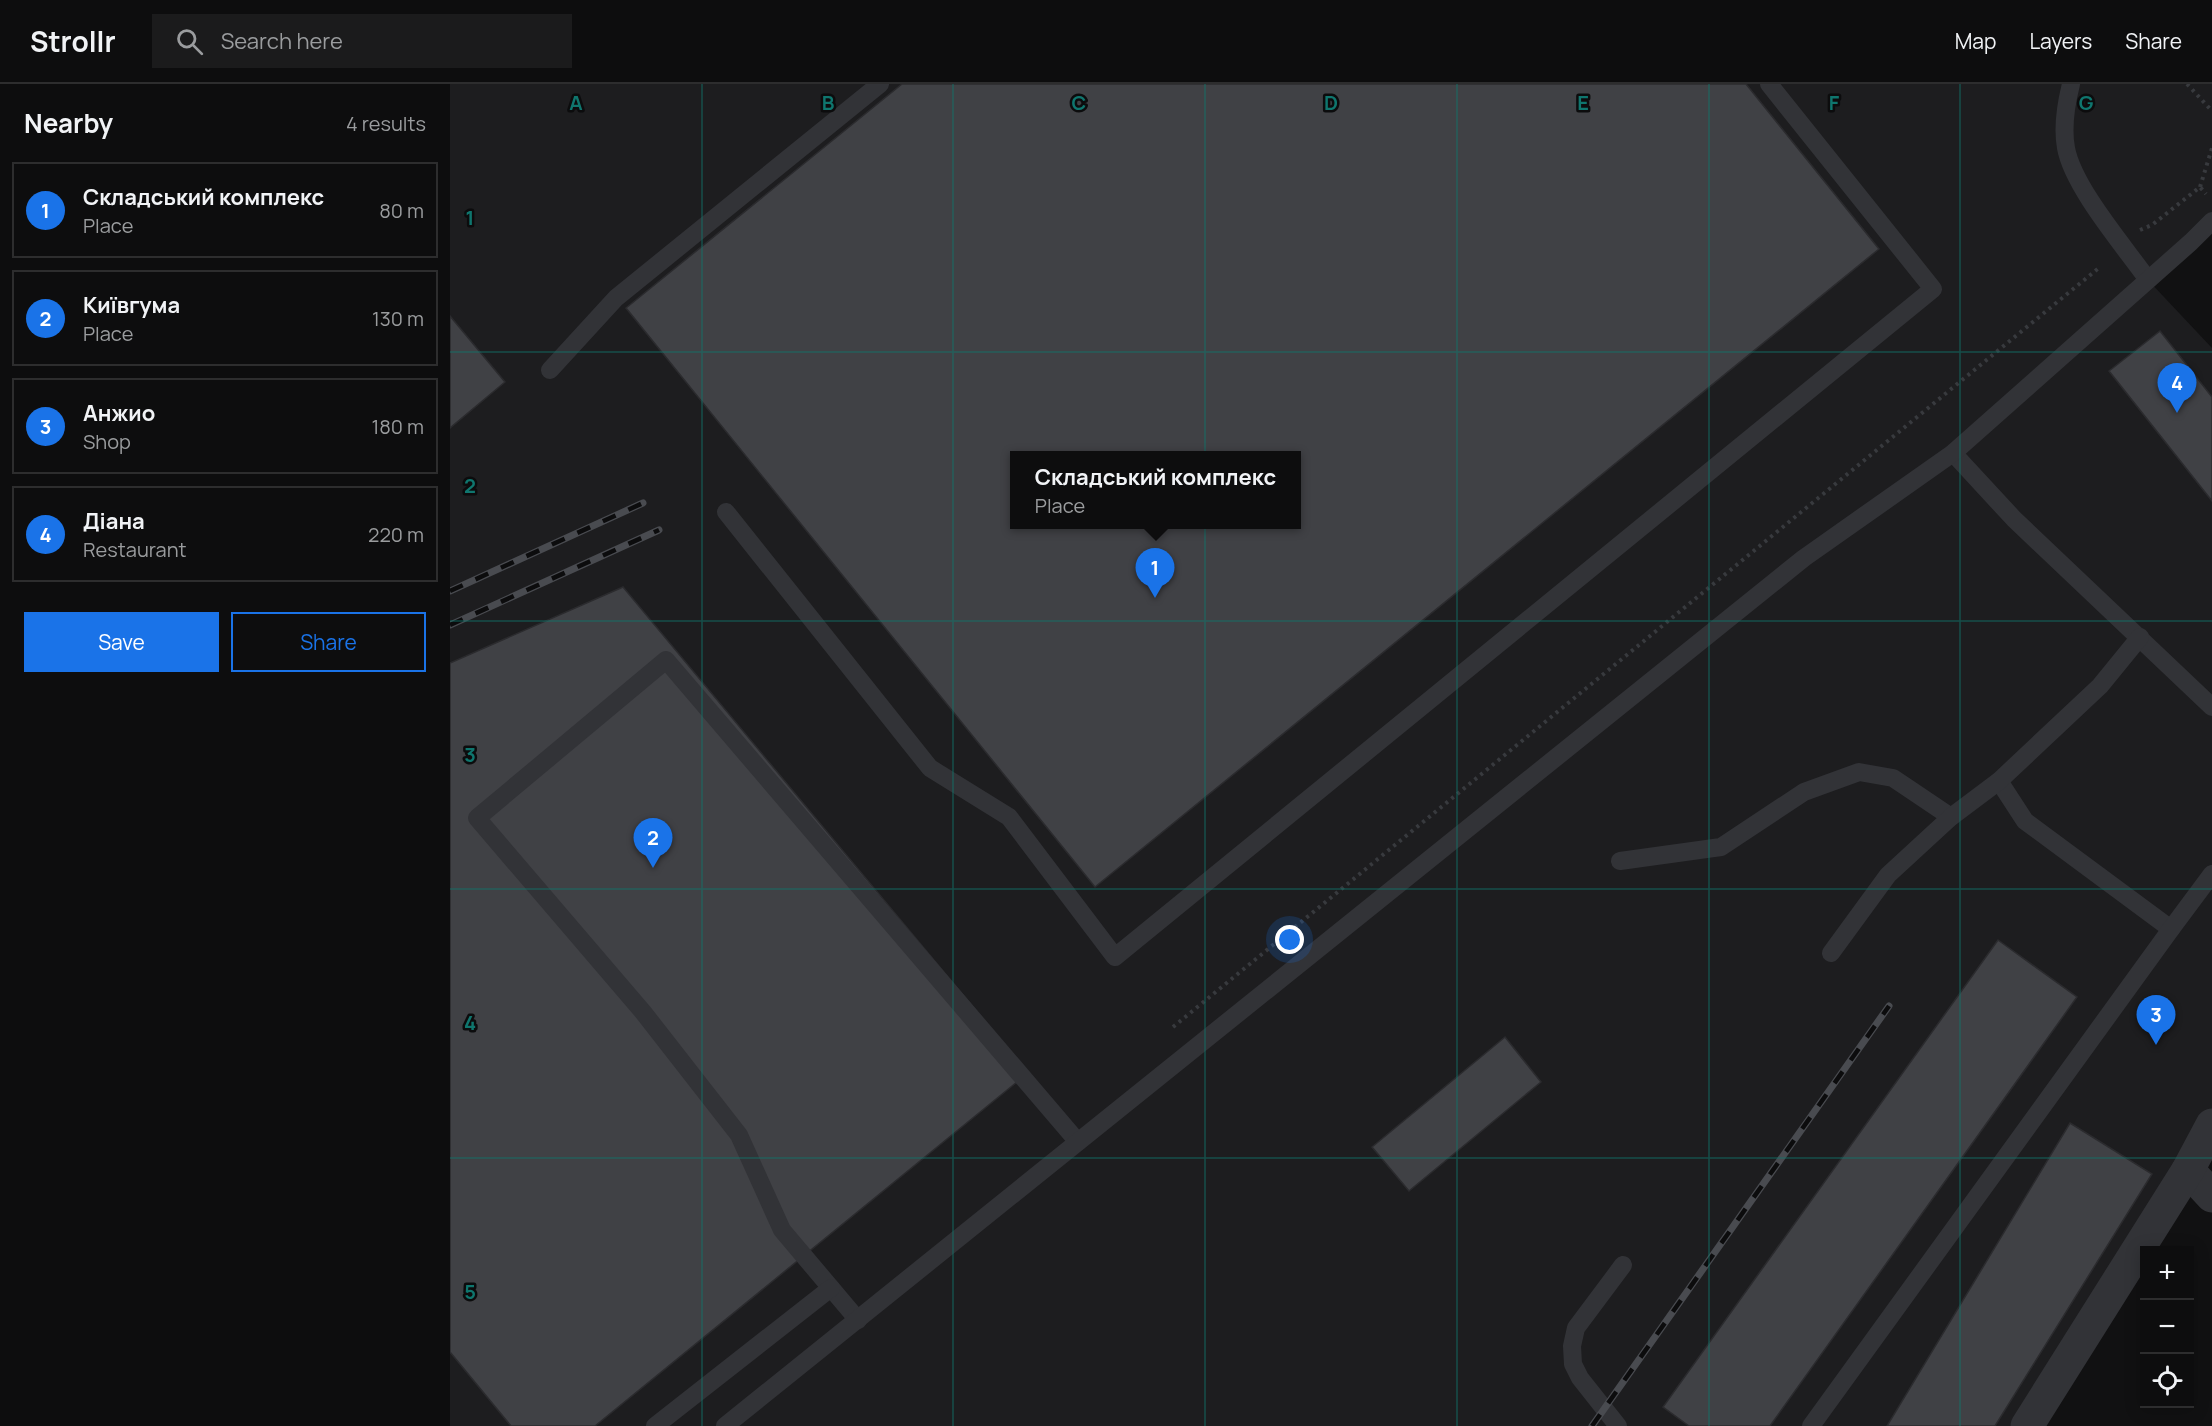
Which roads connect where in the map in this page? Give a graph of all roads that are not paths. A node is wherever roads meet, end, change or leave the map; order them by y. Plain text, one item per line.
1 (880, 84) edge
2 (1769, 84) edge
3 (2071, 84) edge
4 (2212, 221) edge
5 (2148, 280) junction
6 (550, 370) dead end
7 (1953, 453) junction
8 (726, 512) dead end
9 (2140, 637) junction
10 (2212, 707) edge
11 (1999, 781) junction
12 (1951, 818) junction
13 (1620, 861) dead end
14 (2212, 874) edge
15 (2170, 929) junction
16 (1832, 953) dead end
17 (2212, 1125) edge
18 (1078, 1142) junction
19 (2188, 1170) junction
20 (2212, 1196) edge
21 (1623, 1265) dead end
22 (831, 1288) junction
23 (858, 1320) junction
24 (655, 1426) edge
25 (725, 1426) edge
26 (1618, 1426) edge
27 (1811, 1426) edge
28 (2027, 1426) edge

1 - 6 lane
2 - 8 lane
3 - 5 lane
4 - 5 lane
5 - 7 lane
7 - 9 lane
7 - 18 lane
9 - 10 lane
9 - 11 lane
11 - 12 lane
11 - 15 lane
12 - 13 lane
12 - 16 lane
14 - 15 lane
15 - 27 lane
17 - 19 street
18 - 22 lane
18 - 23 lane
19 - 20 street
19 - 28 street
21 - 26 lane
22 - 23 lane
22 - 24 lane
23 - 25 lane

